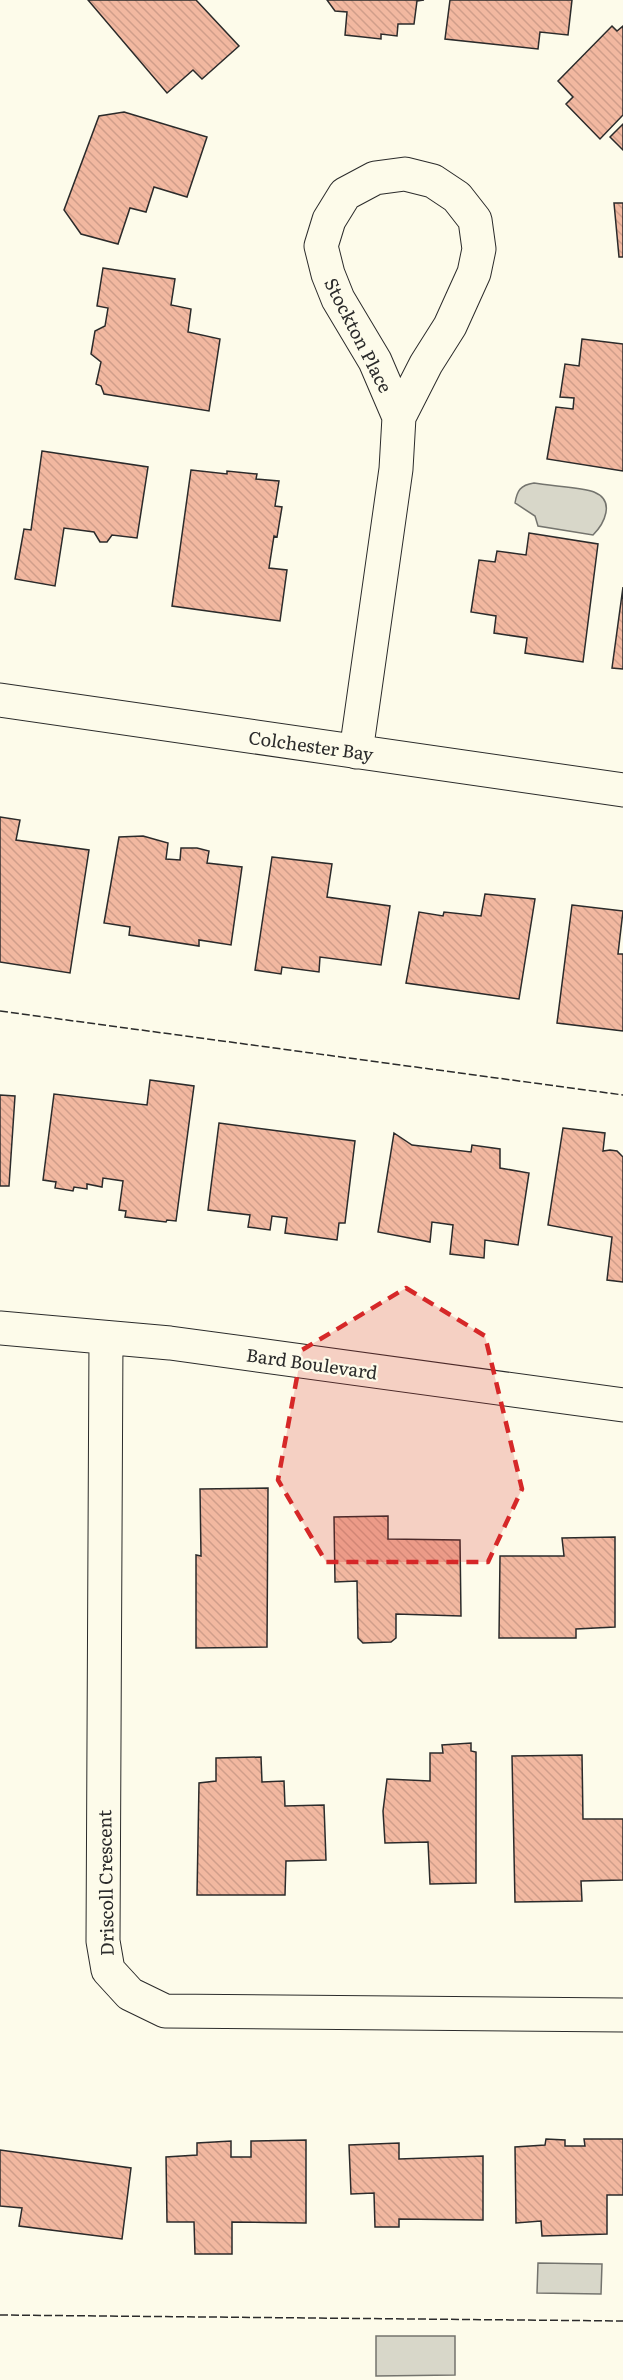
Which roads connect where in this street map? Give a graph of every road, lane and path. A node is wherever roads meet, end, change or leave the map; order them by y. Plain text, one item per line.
1 (399, 417) junction
2 (0, 700) edge
3 (356, 752) junction
4 (623, 790) edge
5 (0, 1328) edge
6 (106, 1338) junction
7 (623, 1406) edge
8 (623, 2015) edge

1 - 1 street, Stockton Place
1 - 3 street, Stockton Place
2 - 3 street, Colchester Bay
3 - 4 street, Colchester Bay
5 - 6 street, Bard Boulevard
6 - 7 street, Bard Boulevard
6 - 8 street, Driscoll Crescent

